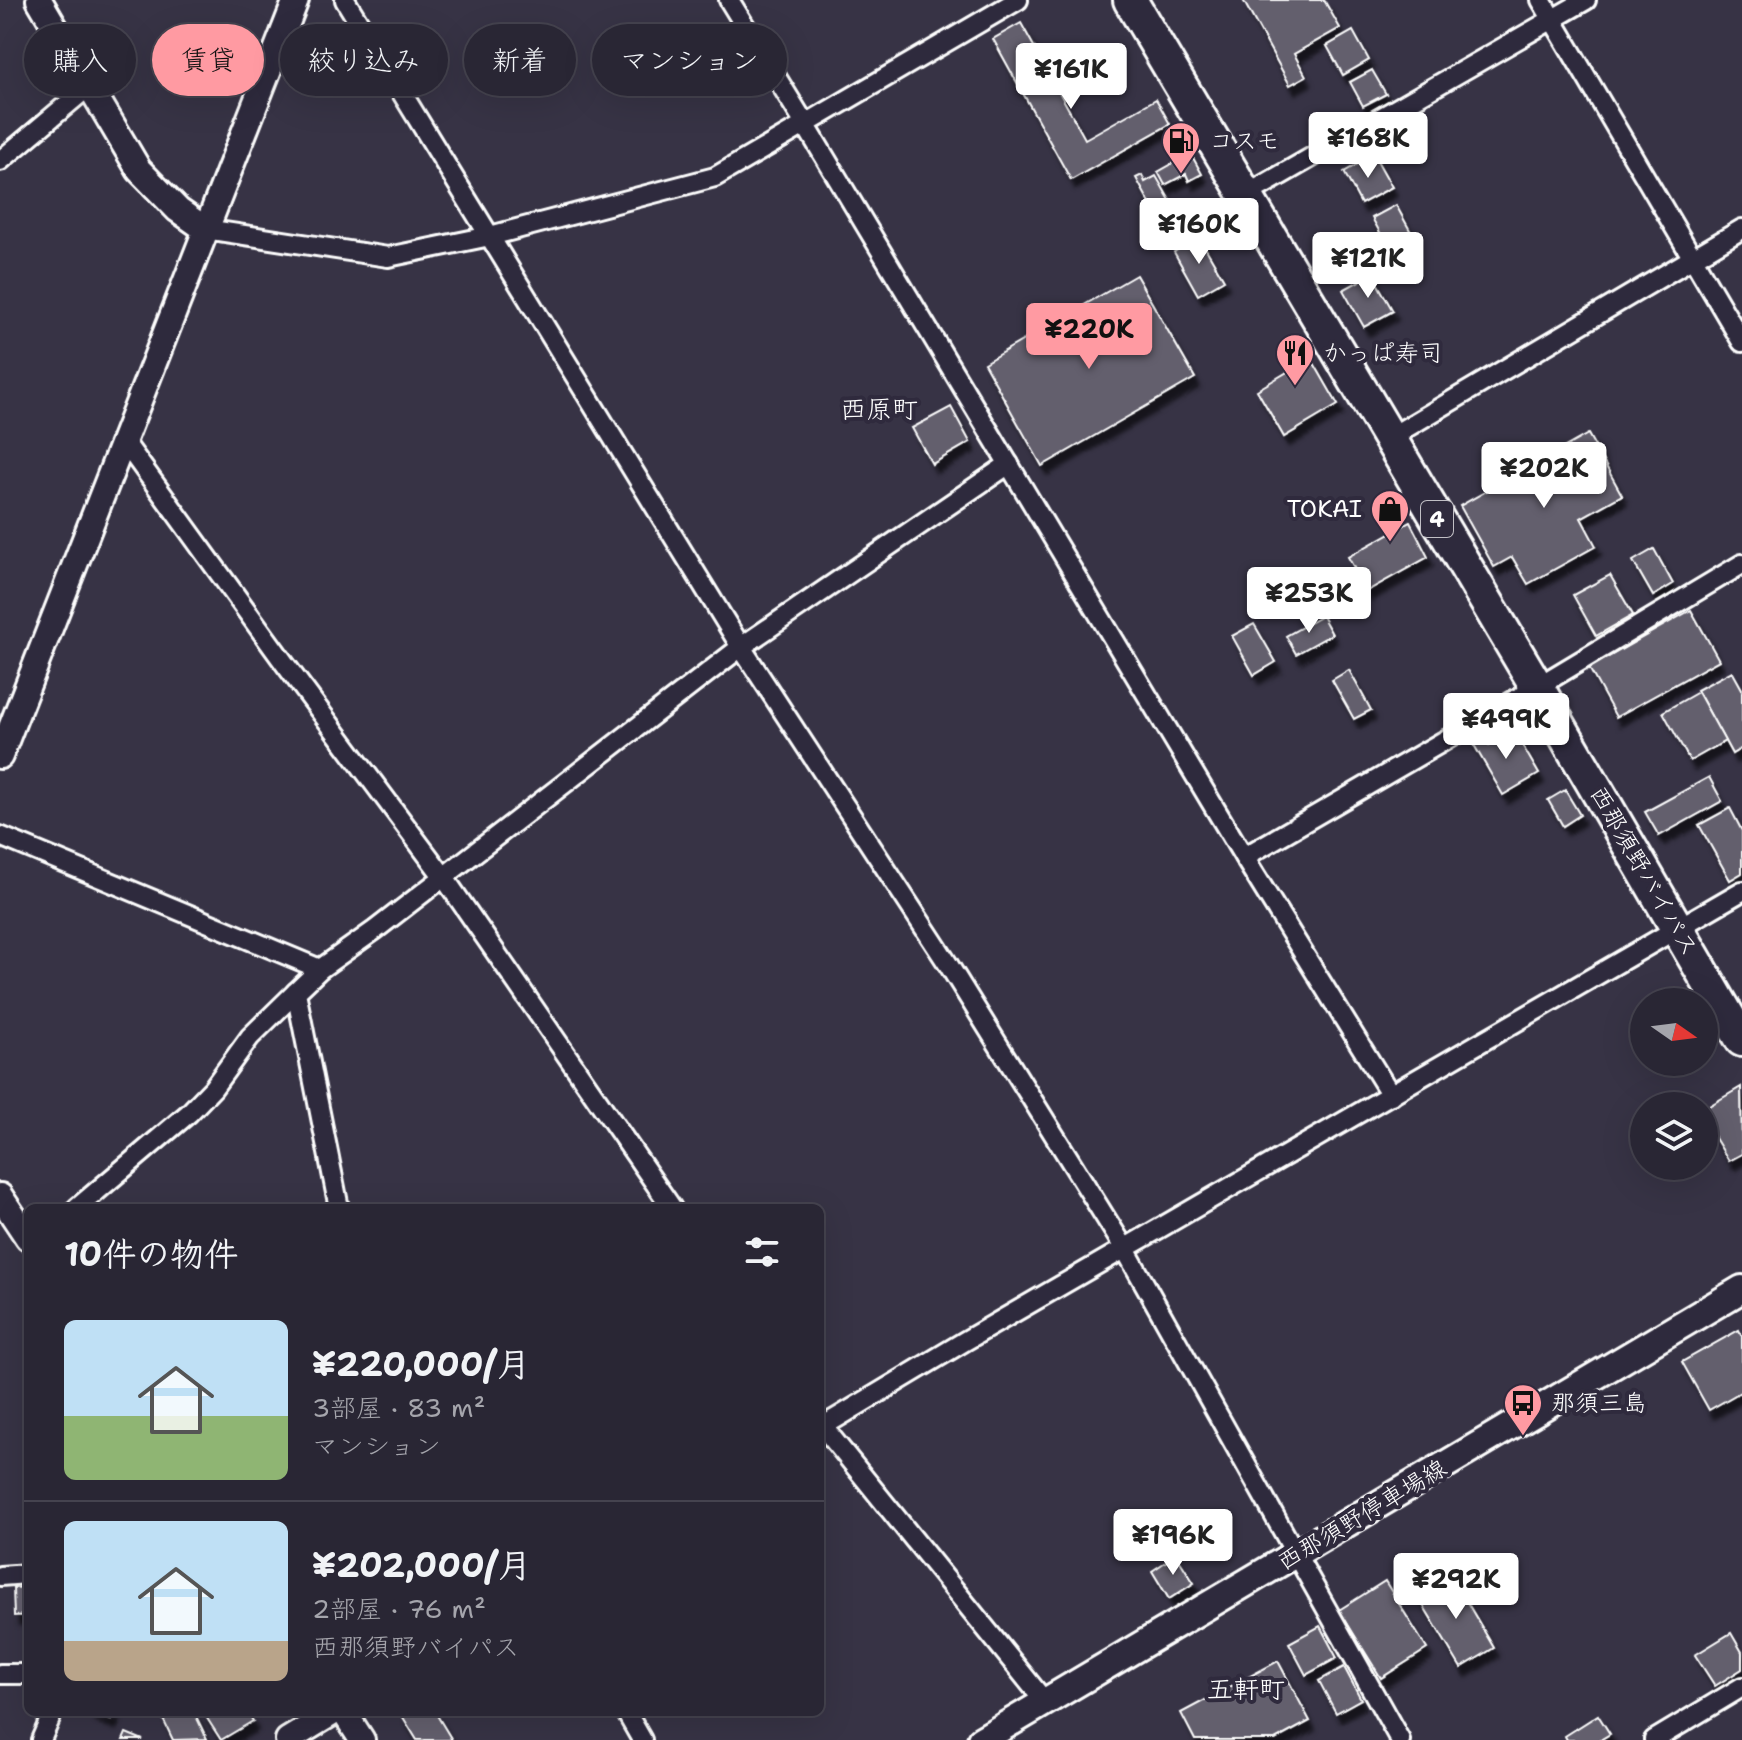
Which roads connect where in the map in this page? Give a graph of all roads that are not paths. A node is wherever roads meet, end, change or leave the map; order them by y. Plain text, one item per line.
1 (39, 0) edge
2 (296, 0) edge
3 (345, 0) edge
4 (729, 0) edge
5 (1018, 0) edge
6 (1130, 0) edge
7 (1541, 0) edge
8 (1586, 0) edge
9 (1553, 20) junction
10 (53, 24) edge
11 (77, 96) edge
12 (95, 96) edge
13 (805, 124) junction
14 (0, 161) edge
15 (1246, 195) junction
16 (205, 229) junction
17 (1742, 229) edge
18 (490, 236) junction
19 (1693, 256) junction
20 (1742, 342) edge
21 (1389, 438) junction
22 (123, 440) junction
23 (1009, 464) junction
24 (1742, 564) edge
25 (741, 647) junction
26 (1537, 687) junction
27 (0, 756) edge
28 (0, 836) edge
29 (1244, 857) junction
30 (443, 876) junction
31 (1742, 891) edge
32 (1677, 929) junction
33 (320, 969) junction
34 (296, 992) junction
35 (1742, 1040) edge
36 (1391, 1095) junction
37 (0, 1196) edge
38 (82, 1204) edge
39 (338, 1204) edge
40 (669, 1204) edge
41 (24, 1232) edge
42 (1125, 1249) junction
43 (1742, 1289) edge
44 (824, 1424) edge
45 (824, 1430) edge
46 (1296, 1553) junction
47 (24, 1574) edge
48 (0, 1576) edge
49 (0, 1674) edge
50 (24, 1674) edge
51 (1742, 1687) edge
52 (1045, 1702) junction
53 (51, 1716) edge
54 (327, 1716) edge
55 (347, 1716) edge
56 (628, 1716) edge
57 (41, 1740) edge
58 (288, 1740) edge
59 (362, 1740) edge
60 (642, 1740) edge
61 (981, 1740) edge
62 (1400, 1740) edge
63 (1654, 1740) edge

1 - 10 street
2 - 16 street
3 - 18 street
4 - 13 street
5 - 13 street
6 - 15 highway, 西那須野バイパス / 4
7 - 9 street
8 - 9 street
9 - 15 street
9 - 19 street
11 - 14 street
12 - 16 street
13 - 18 street
13 - 23 street
15 - 21 highway, 西那須野バイパス / 4
16 - 18 street
16 - 22 street
17 - 19 street
18 - 25 street
19 - 20 street
19 - 21 street
21 - 26 highway, 西那須野バイパス / 4
22 - 27 street
22 - 30 street
23 - 25 street
23 - 29 street
24 - 26 street
25 - 30 street
25 - 42 street
26 - 29 street
26 - 32 highway, 西那須野バイパス / 4
28 - 33 street
29 - 36 street
30 - 33 street
30 - 40 street
31 - 32 street
32 - 35 highway, 西那須野バイパス / 4
32 - 36 street
33 - 34 street
34 - 38 street
34 - 39 street
36 - 42 street
37 - 41 street
42 - 44 street
42 - 46 street
43 - 46 main road, 西那須野停車場線
45 - 52 street
46 - 52 main road, 西那須野停車場線
46 - 62 street
47 - 48 street
49 - 50 street
51 - 63 street
52 - 61 main road, 西那須野停車場線
53 - 57 street
54 - 58 street
55 - 59 street
56 - 60 street

